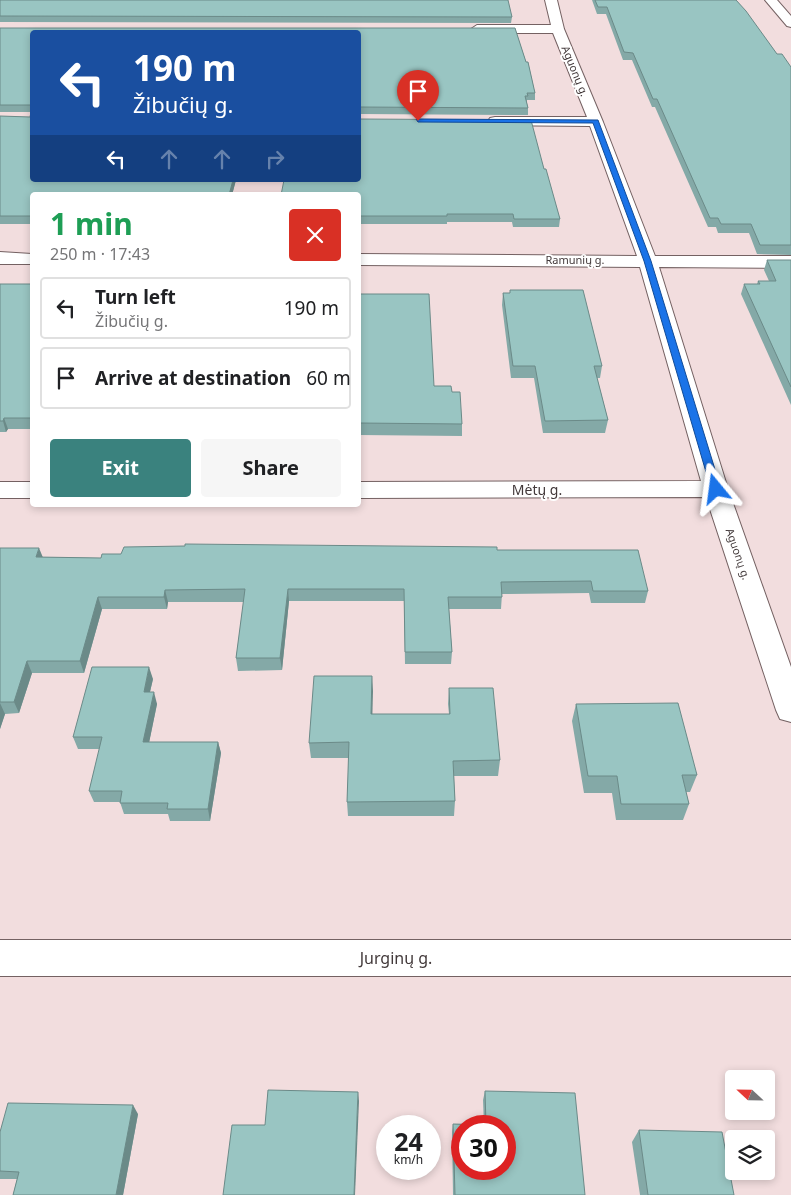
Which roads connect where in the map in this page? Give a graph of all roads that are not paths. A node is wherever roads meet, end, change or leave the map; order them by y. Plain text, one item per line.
1 (551, 0) edge
2 (771, 0) edge
3 (791, 23) edge
4 (469, 29) edge
5 (558, 29) junction
6 (477, 121) edge
7 (596, 122) junction
8 (0, 258) edge
9 (30, 259) edge
10 (361, 260) edge
11 (648, 261) junction
12 (791, 262) edge
13 (716, 489) junction
14 (0, 490) edge
15 (30, 490) edge
16 (361, 490) edge
17 (791, 710) edge
18 (0, 958) edge
19 (791, 958) edge

1 - 5 street, Aguonų g.
2 - 3 street
4 - 5 street
5 - 7 street, Aguonų g.
6 - 7 street
7 - 11 street, Aguonų g.
8 - 9 street
10 - 11 street, Ramunių g.
11 - 12 street, Ramunių g.
11 - 13 street, Aguonų g.
13 - 16 street, Mėtų g.
13 - 17 street, Aguonų g.
14 - 15 street
18 - 19 street, Jurginų g.

